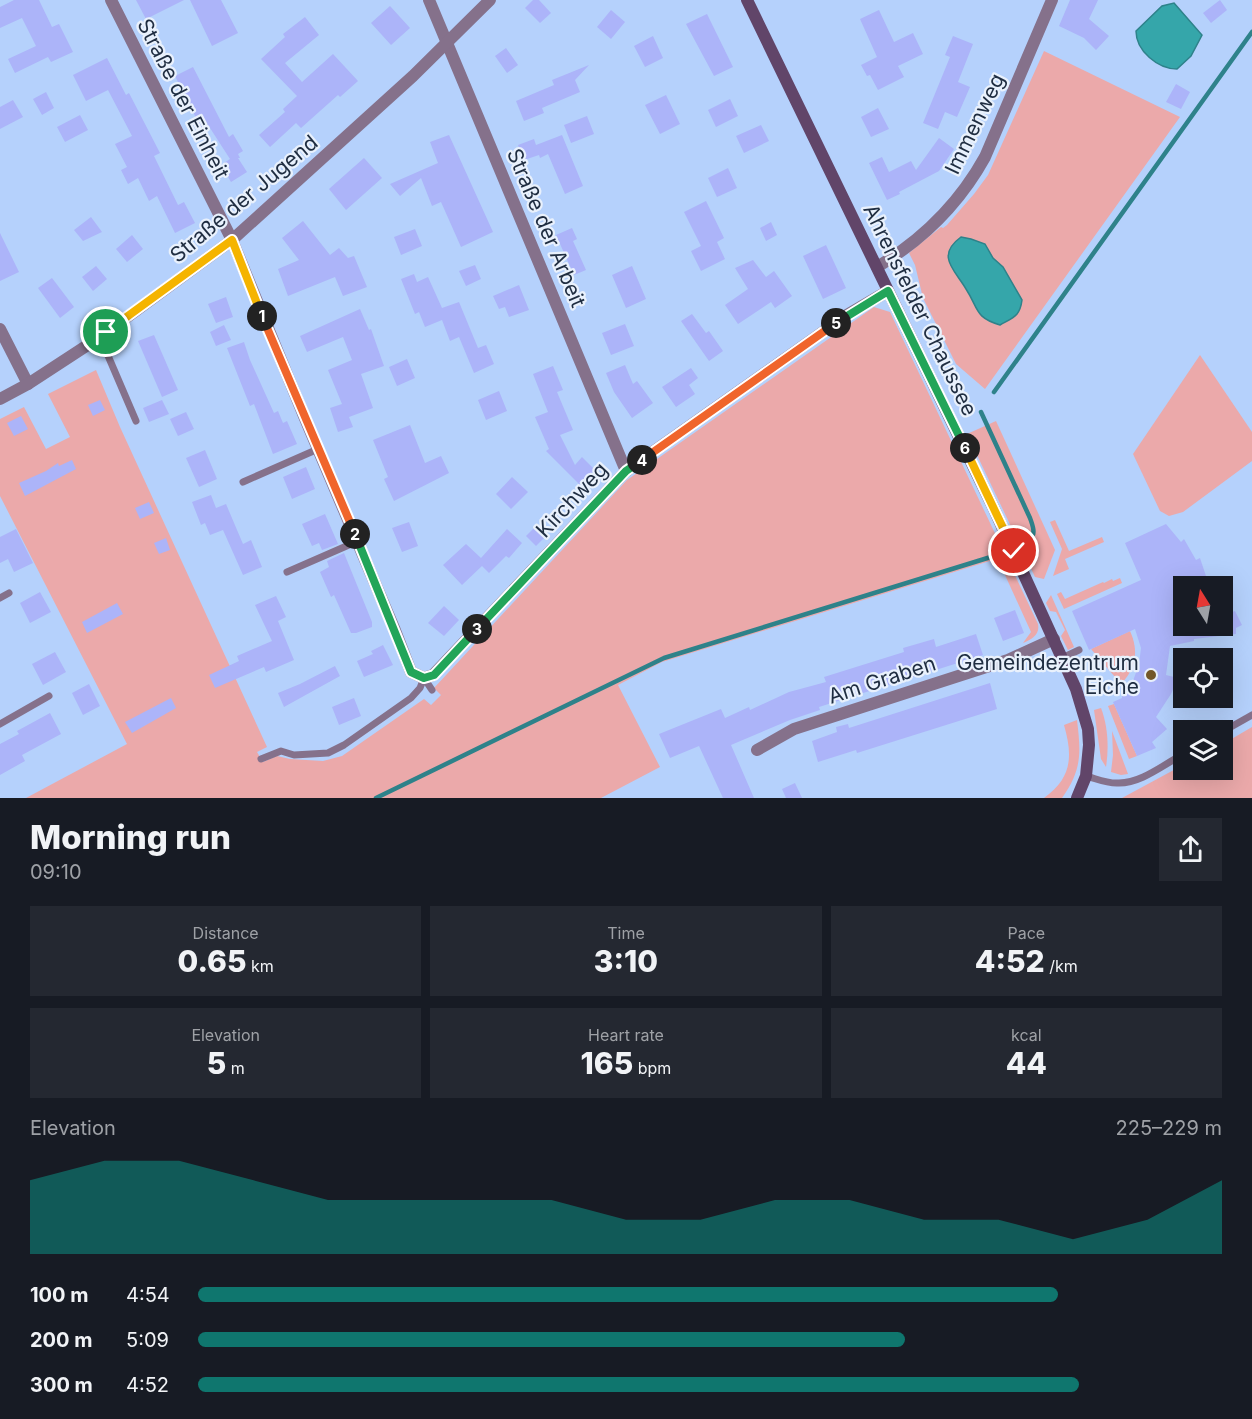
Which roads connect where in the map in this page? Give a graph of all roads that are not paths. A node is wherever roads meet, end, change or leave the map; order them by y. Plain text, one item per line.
1 (111, 0) edge
2 (429, 0) edge
3 (490, 0) edge
4 (747, 0) edge
5 (1052, 0) edge
6 (448, 43) junction
7 (232, 240) junction
8 (877, 267) junction
9 (888, 291) junction
10 (0, 328) edge
11 (100, 337) junction
12 (28, 384) junction
13 (0, 399) edge
14 (136, 421) dead end
15 (318, 449) junction
16 (626, 471) junction
17 (243, 482) dead end
18 (358, 541) junction
19 (287, 572) dead end
20 (9, 593) dead end
21 (0, 598) edge
22 (1054, 639) junction
23 (1079, 650) dead end
24 (1062, 657) junction
25 (424, 678) junction
26 (432, 690) dead end
27 (50, 696) dead end
28 (1252, 715) edge
29 (0, 724) edge
30 (1233, 726) edge
31 (757, 750) dead end
32 (261, 759) dead end
33 (1173, 760) edge
34 (1086, 776) junction
35 (1077, 798) edge

1 - 7 street, Straße der Einheit
2 - 6 street, Straße der Arbeit
3 - 6 street, Straße der Jugend
4 - 8 main road, Ahrensfelder Chaussee
5 - 8 street, Immenweg
6 - 7 street, Straße der Jugend
6 - 16 street, Straße der Arbeit
7 - 11 street, Straße der Jugend
7 - 15 street, Straße der Einheit
8 - 9 main road, Ahrensfelder Chaussee
9 - 16 street, Kirchweg
9 - 22 main road, Ahrensfelder Chaussee
10 - 12 street
11 - 12 street, Straße der Jugend
11 - 14 lane
12 - 13 street, Straße der Jugend
15 - 17 lane
15 - 18 street, Straße der Einheit
16 - 25 street, Kirchweg
18 - 19 lane
18 - 25 street, Straße der Einheit
20 - 21 lane
22 - 24 main road, Ahrensfelder Chaussee
22 - 31 street, Am Graben
23 - 24 lane
24 - 34 main road, Ahrensfelder Chaussee
25 - 26 lane
25 - 32 lane
27 - 29 lane
28 - 30 lane
33 - 34 lane
34 - 35 main road, Ahrensfelder Chaussee

